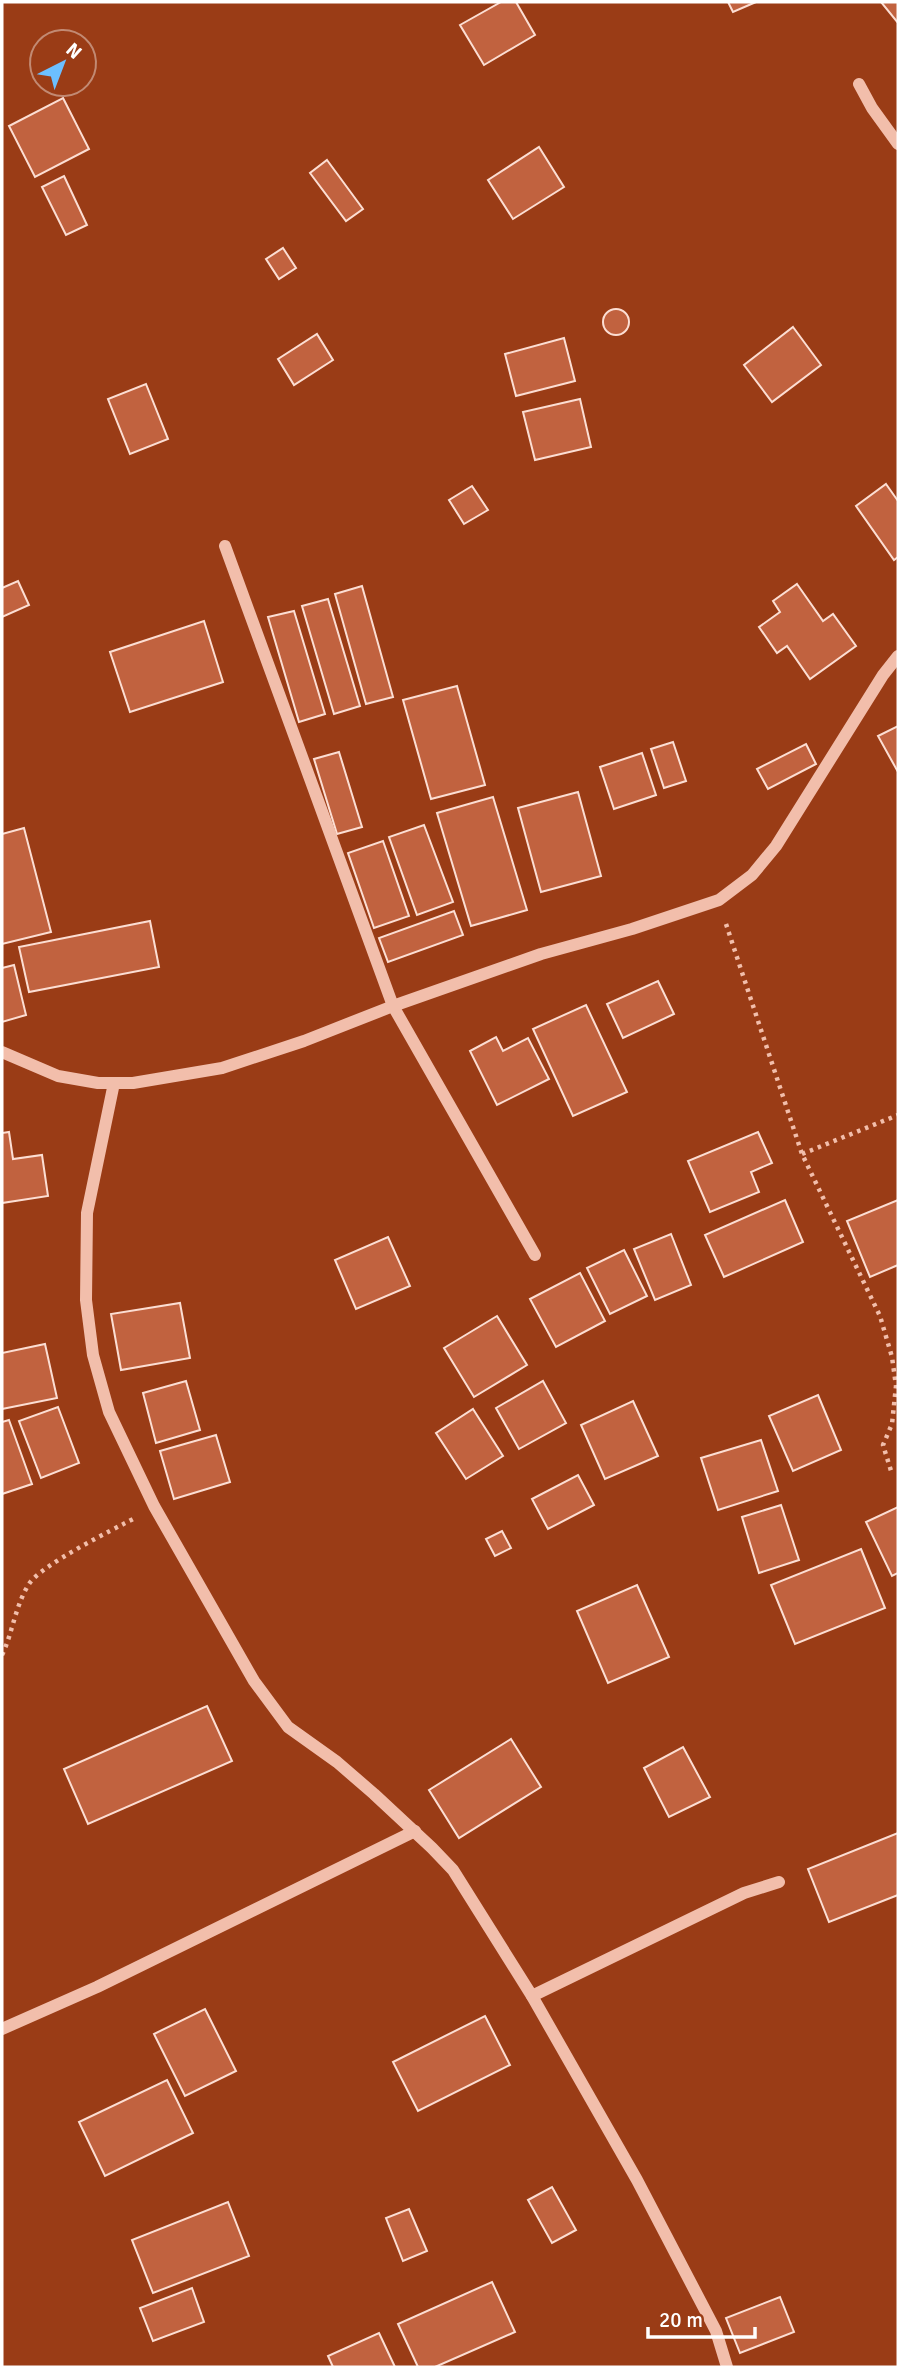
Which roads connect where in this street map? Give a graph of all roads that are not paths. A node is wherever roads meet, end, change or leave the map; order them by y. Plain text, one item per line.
1 (859, 84) dead end
2 (898, 144) edge
3 (225, 546) dead end
4 (898, 656) edge
5 (393, 1006) junction
6 (2, 1052) edge
7 (114, 1083) junction
8 (535, 1255) dead end
9 (415, 1831) junction
10 (779, 1882) dead end
11 (531, 1996) junction
12 (2, 2029) edge
13 (727, 2367) edge

1 - 2 street
3 - 5 street
4 - 5 street
5 - 7 street
5 - 8 street
6 - 7 street
7 - 9 street
9 - 11 street
9 - 12 street
10 - 11 street
11 - 13 street

